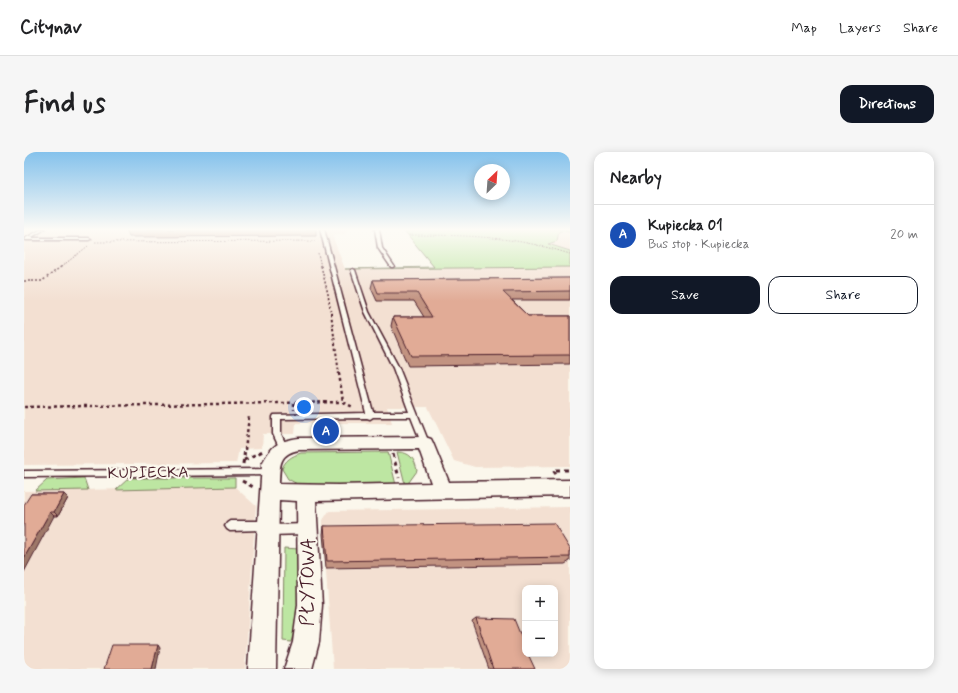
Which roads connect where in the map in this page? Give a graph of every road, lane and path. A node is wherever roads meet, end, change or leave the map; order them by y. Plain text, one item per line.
1 (78, 253) edge
2 (318, 253) edge
3 (328, 253) edge
4 (383, 253) edge
5 (392, 266) dead end
6 (353, 270) dead end
7 (24, 281) edge
8 (343, 402) junction
9 (24, 407) edge
10 (414, 414) junction
11 (370, 416) junction
12 (249, 417) dead end
13 (425, 443) junction
14 (283, 447) junction
15 (242, 472) junction
16 (24, 474) edge
17 (271, 482) junction
18 (570, 488) edge
19 (443, 490) junction
20 (306, 493) junction
21 (230, 526) dead end
22 (269, 528) junction
23 (308, 529) junction
24 (262, 669) edge
25 (298, 669) edge

1 - 7 path
2 - 8 path
3 - 11 lane
4 - 5 lane
6 - 10 lane
8 - 9 path
8 - 11 path
10 - 11 lane
10 - 13 lane
11 - 14 lane
12 - 15 path
13 - 14 street
13 - 19 street
14 - 17 street
15 - 16 lane, KUPIECKA
15 - 17 lane, KUPIECKA
17 - 20 street, KUPIECKA
17 - 22 street
18 - 19 street, KUPIECKA
19 - 20 street, KUPIECKA
20 - 23 street, PŁYTOWA
21 - 22 lane
22 - 23 lane
22 - 24 street
23 - 25 street, PŁYTOWA

